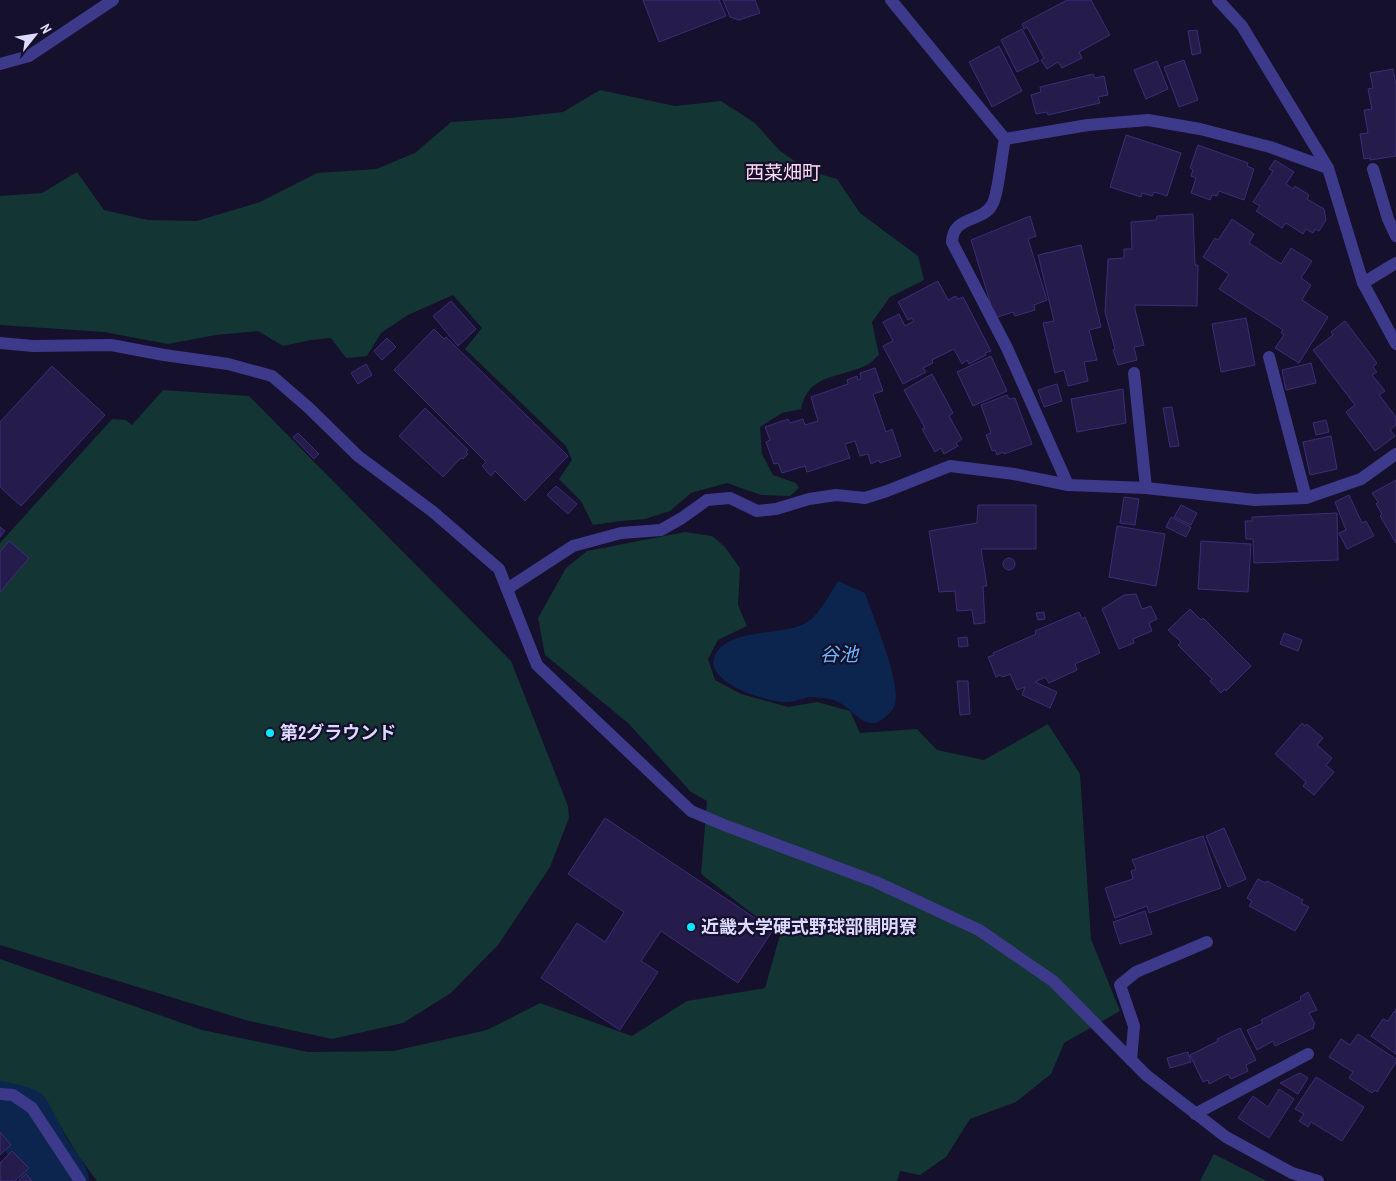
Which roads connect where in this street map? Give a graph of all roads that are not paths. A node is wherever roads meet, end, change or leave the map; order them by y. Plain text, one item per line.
1 (113, 0) edge
2 (891, 0) edge
3 (1218, 0) edge
4 (0, 64) edge
5 (1005, 139) junction
6 (1328, 168) junction
7 (1373, 169) dead end
8 (1396, 236) edge
9 (1396, 263) edge
10 (1363, 283) junction
11 (0, 343) edge
12 (1396, 344) edge
13 (1269, 357) dead end
14 (1134, 373) dead end
15 (1396, 454) edge
16 (1068, 485) junction
17 (1146, 488) junction
18 (1306, 498) junction
19 (507, 589) junction
20 (1207, 942) dead end
21 (1308, 1054) dead end
22 (1131, 1060) junction
23 (0, 1094) edge
24 (1195, 1114) junction
25 (80, 1181) edge
26 (1318, 1181) edge

1 - 4 street
2 - 5 street
3 - 6 street
5 - 6 street
5 - 16 street
6 - 10 street
7 - 8 street
9 - 10 street
10 - 12 street
11 - 19 street
13 - 18 street
14 - 17 street
15 - 18 street
16 - 17 street
16 - 19 street
17 - 18 street
19 - 22 street
20 - 22 street
21 - 24 street
22 - 24 street
23 - 25 street
24 - 26 street

